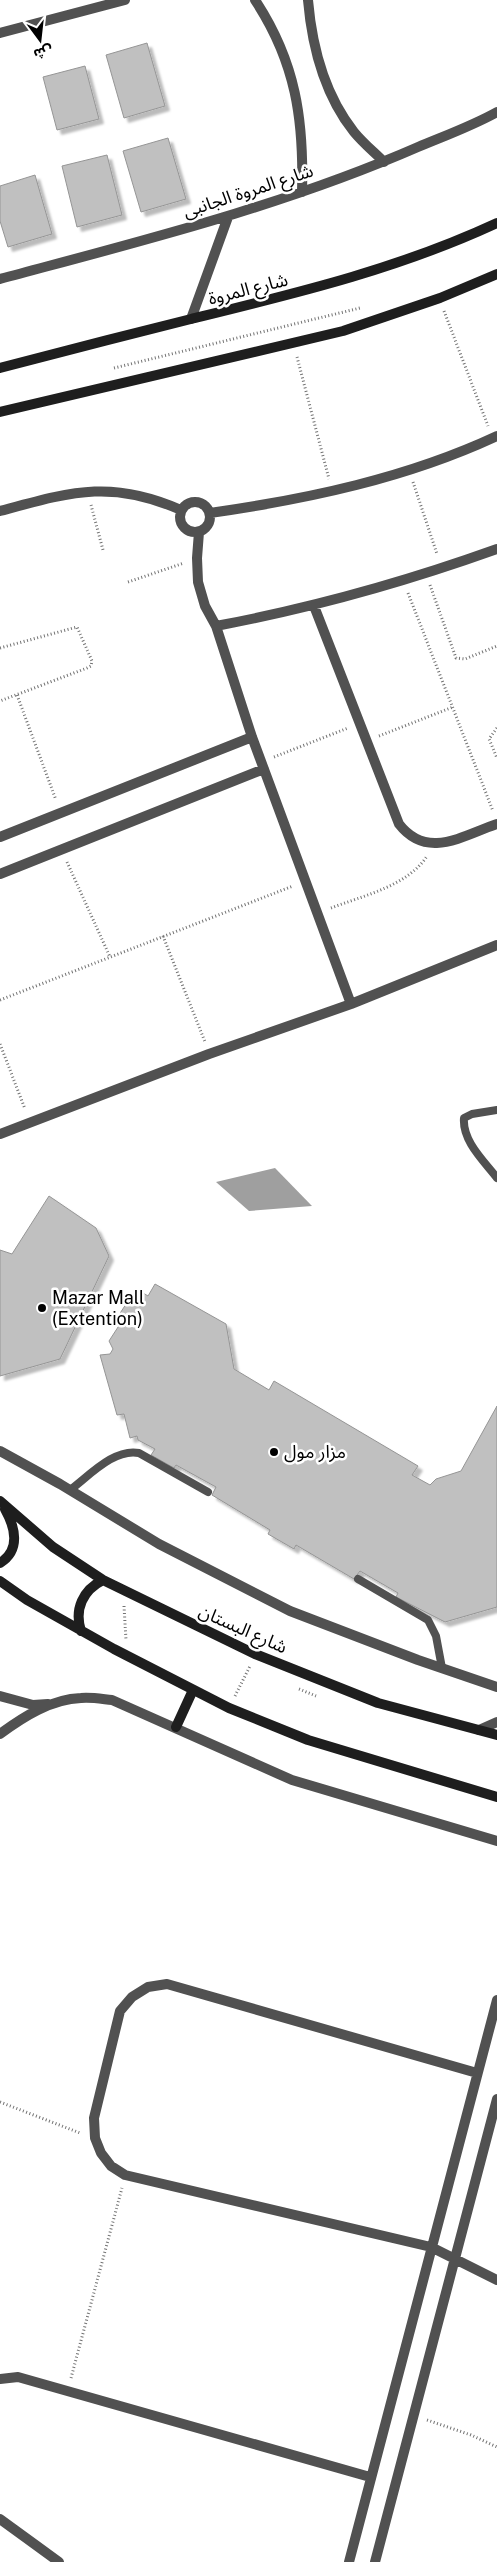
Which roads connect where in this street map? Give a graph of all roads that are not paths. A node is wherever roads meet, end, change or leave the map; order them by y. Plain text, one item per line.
1 (126, 0) edge
2 (255, 0) edge
3 (308, 0) edge
4 (0, 33) edge
5 (497, 112) edge
6 (384, 162) junction
7 (302, 192) junction
8 (228, 217) junction
9 (497, 222) edge
10 (497, 274) edge
11 (0, 279) edge
12 (191, 319) junction
13 (0, 368) edge
14 (0, 412) edge
15 (495, 437) edge
16 (181, 510) junction
17 (0, 511) edge
18 (210, 513) junction
19 (199, 532) junction
20 (497, 549) edge
21 (314, 606) junction
22 (216, 626) junction
23 (252, 737) junction
24 (263, 766) junction
25 (497, 824) edge
26 (0, 837) edge
27 (0, 874) edge
28 (497, 945) edge
29 (351, 1004) junction
30 (497, 1110) edge
31 (0, 1134) edge
32 (497, 1178) edge
33 (0, 1452) edge
34 (70, 1490) junction
35 (208, 1492) dead end
36 (1, 1502) edge
37 (0, 1563) edge
38 (358, 1579) dead end
39 (103, 1580) junction
40 (0, 1581) edge
41 (81, 1631) junction
42 (442, 1668) junction
43 (497, 1687) edge
44 (193, 1690) junction
45 (0, 1696) edge
46 (53, 1704) junction
47 (497, 1722) edge
48 (176, 1726) junction
49 (479, 1730) junction
50 (0, 1734) edge
51 (497, 1735) edge
52 (497, 1797) edge
53 (497, 1842) edge
54 (497, 2000) edge
55 (476, 2073) junction
56 (497, 2099) edge
57 (430, 2247) junction
58 (455, 2259) junction
59 (497, 2280) edge
60 (0, 2379) edge
61 (370, 2477) junction
62 (0, 2519) edge
63 (59, 2562) edge
64 (349, 2562) edge
65 (375, 2562) edge

1 - 4 street
2 - 7 street
3 - 6 street
5 - 6 street, شارع المروة الجانبى
6 - 7 street, شارع المروة الجانبى
7 - 8 street, شارع المروة الجانبى
8 - 11 street, شارع المروة الجانبى
8 - 12 street
9 - 12 street, شارع المروة
10 - 14 street
12 - 13 street, شارع المروة
15 - 18 street
16 - 17 street
16 - 18 street
16 - 19 street
18 - 19 street
19 - 22 street
20 - 21 street
21 - 22 street
21 - 25 street
22 - 23 street
23 - 24 street
23 - 26 street
24 - 27 street
24 - 29 street
28 - 29 street
29 - 31 street
30 - 32 lane
33 - 34 street
34 - 35 lane
34 - 42 street
36 - 37 street
36 - 39 street, شارع البستان
38 - 42 lane
39 - 41 street
39 - 49 street, شارع البستان
40 - 41 street
41 - 44 street
42 - 43 street
44 - 48 street
44 - 52 street
45 - 46 street
46 - 48 street
46 - 50 street
47 - 49 street
48 - 53 street
49 - 51 street, شارع البستان
54 - 55 street
55 - 57 street
55 - 57 street
56 - 58 street
57 - 58 street
57 - 61 street
58 - 59 street
58 - 65 street
60 - 61 street
61 - 64 street
62 - 63 street

